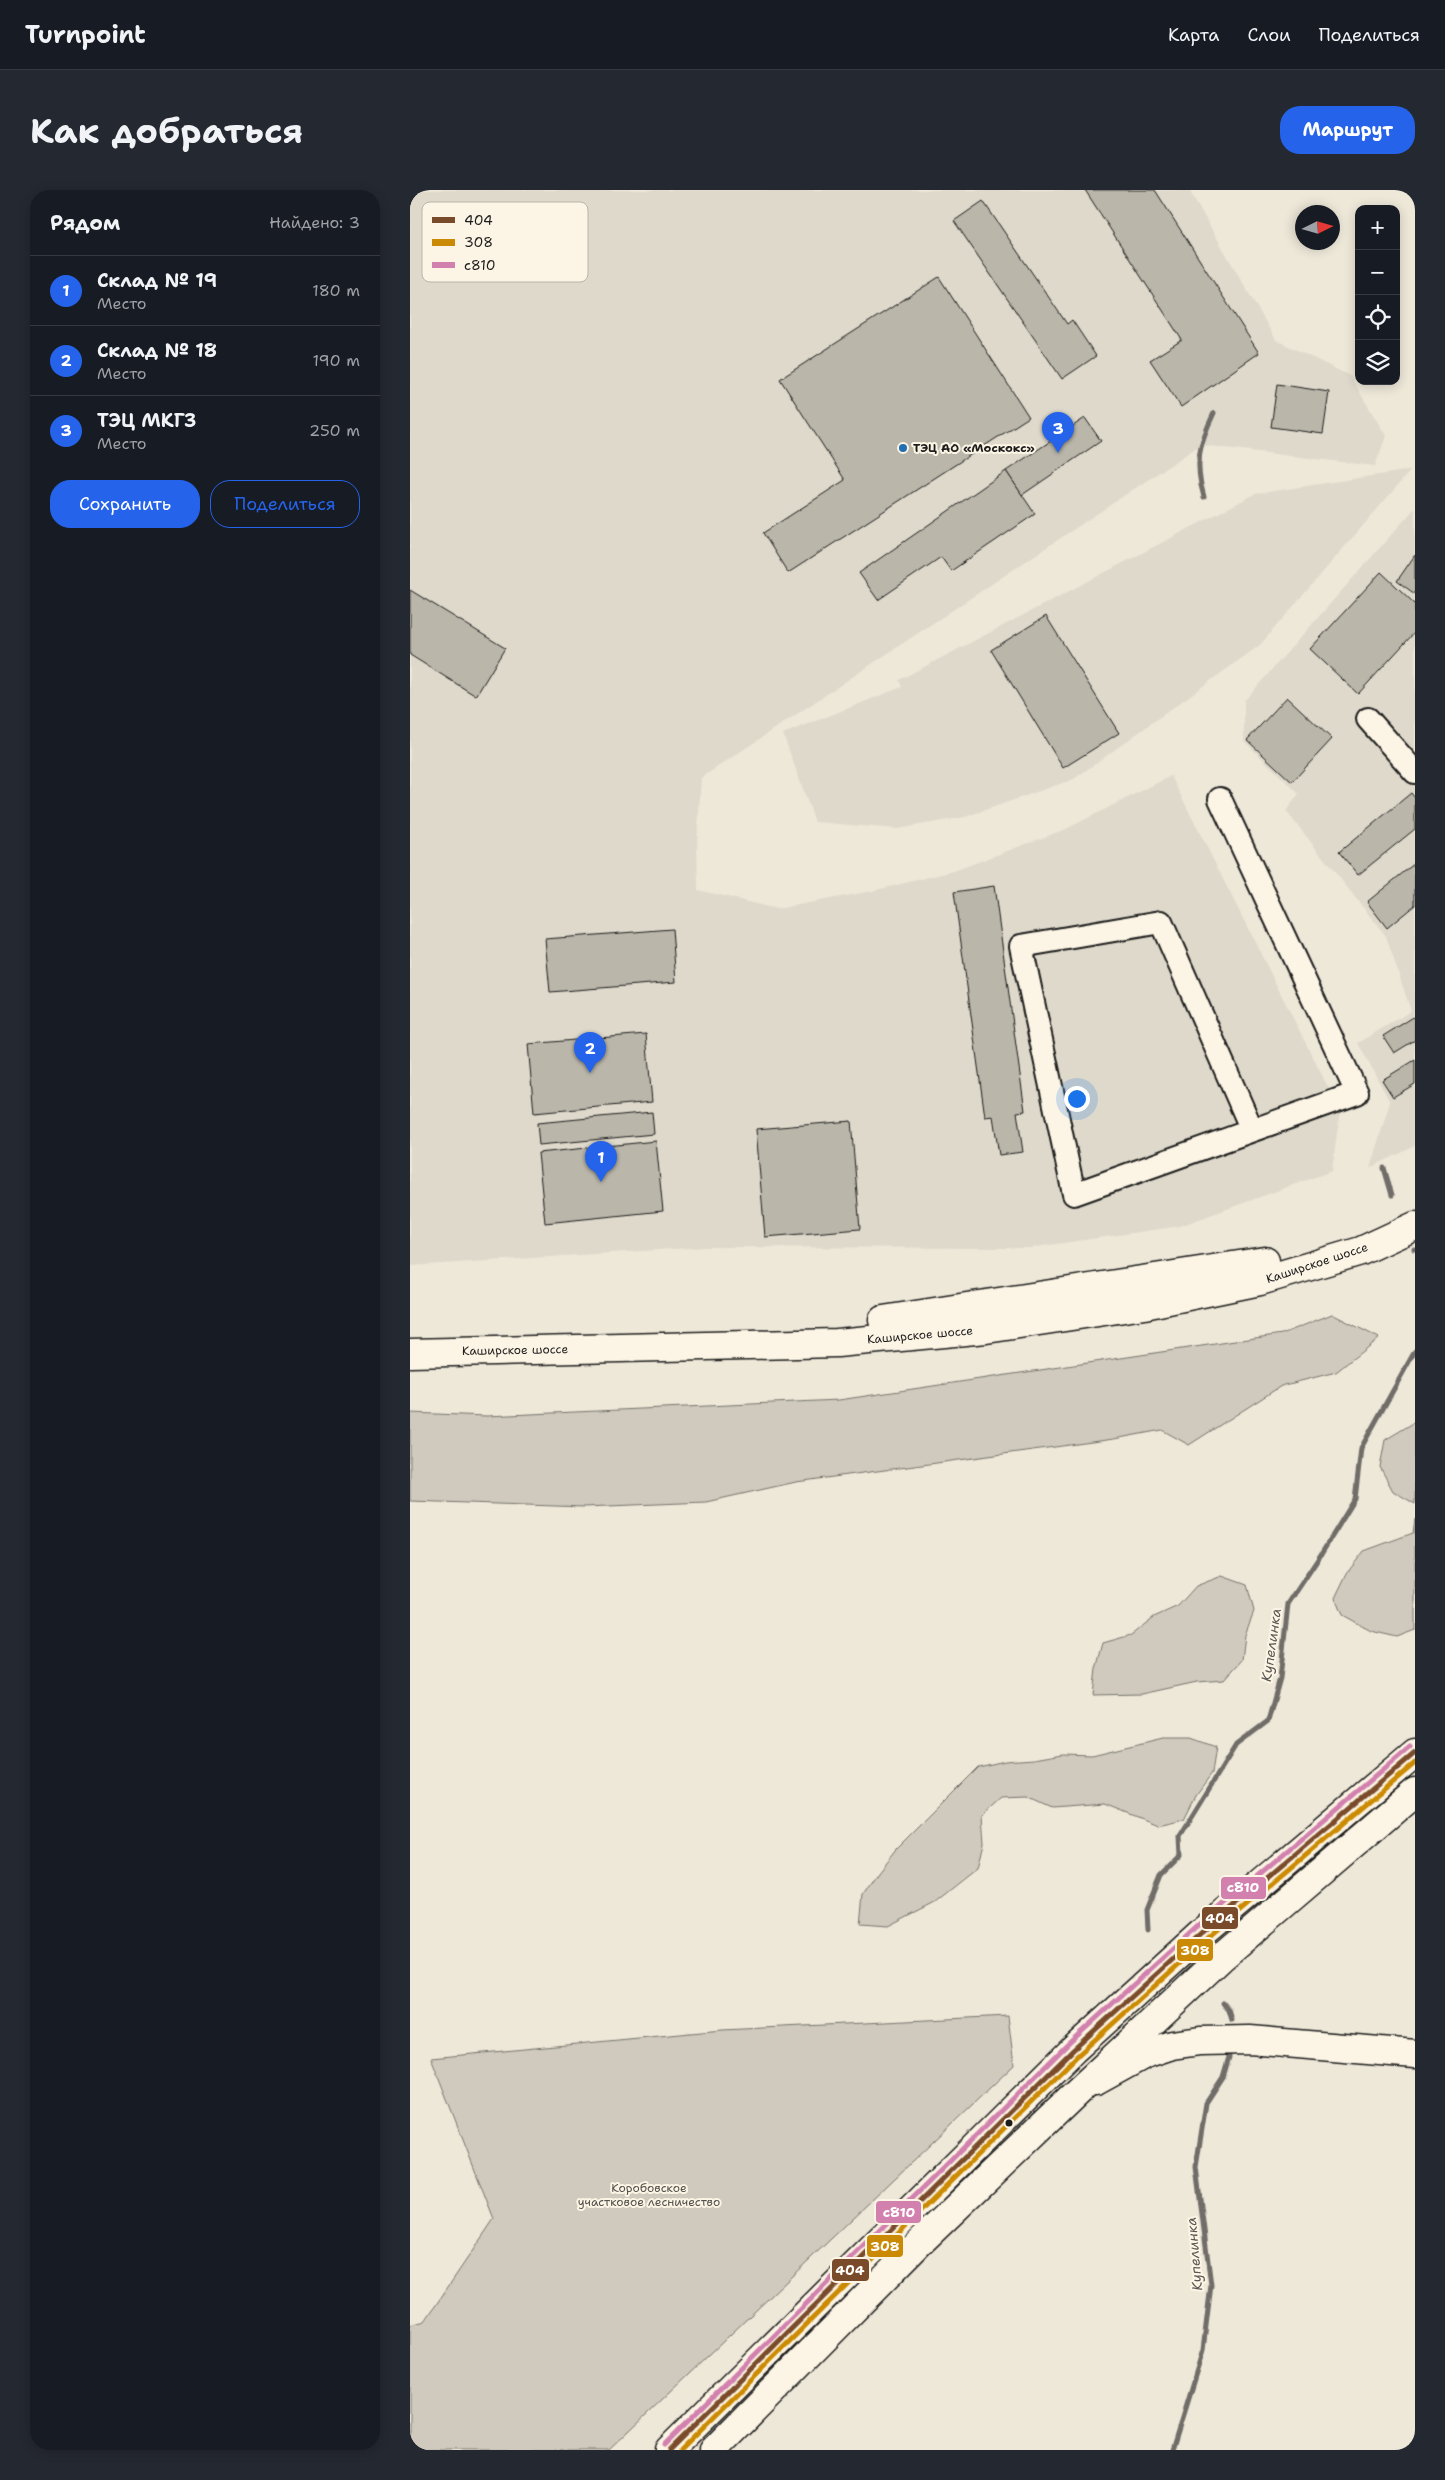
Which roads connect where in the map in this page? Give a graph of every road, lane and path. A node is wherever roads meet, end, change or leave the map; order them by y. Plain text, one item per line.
1 (1368, 720) dead end
2 (1415, 772) edge
3 (1220, 799) dead end
4 (1252, 1130) junction
5 (1415, 1209) edge
6 (1415, 1226) edge
7 (410, 1335) edge
8 (410, 1353) edge
9 (1415, 1753) edge
10 (1415, 1792) edge
11 (1415, 2054) edge
12 (1077, 2092) junction
13 (669, 2450) edge
14 (714, 2450) edge

1 - 2 lane
3 - 4 lane
4 - 4 lane
5 - 7 main road, Каширское шоссе
6 - 8 main road, Каширское шоссе
9 - 13 main road
10 - 12 main road
11 - 12 main road
12 - 14 main road

